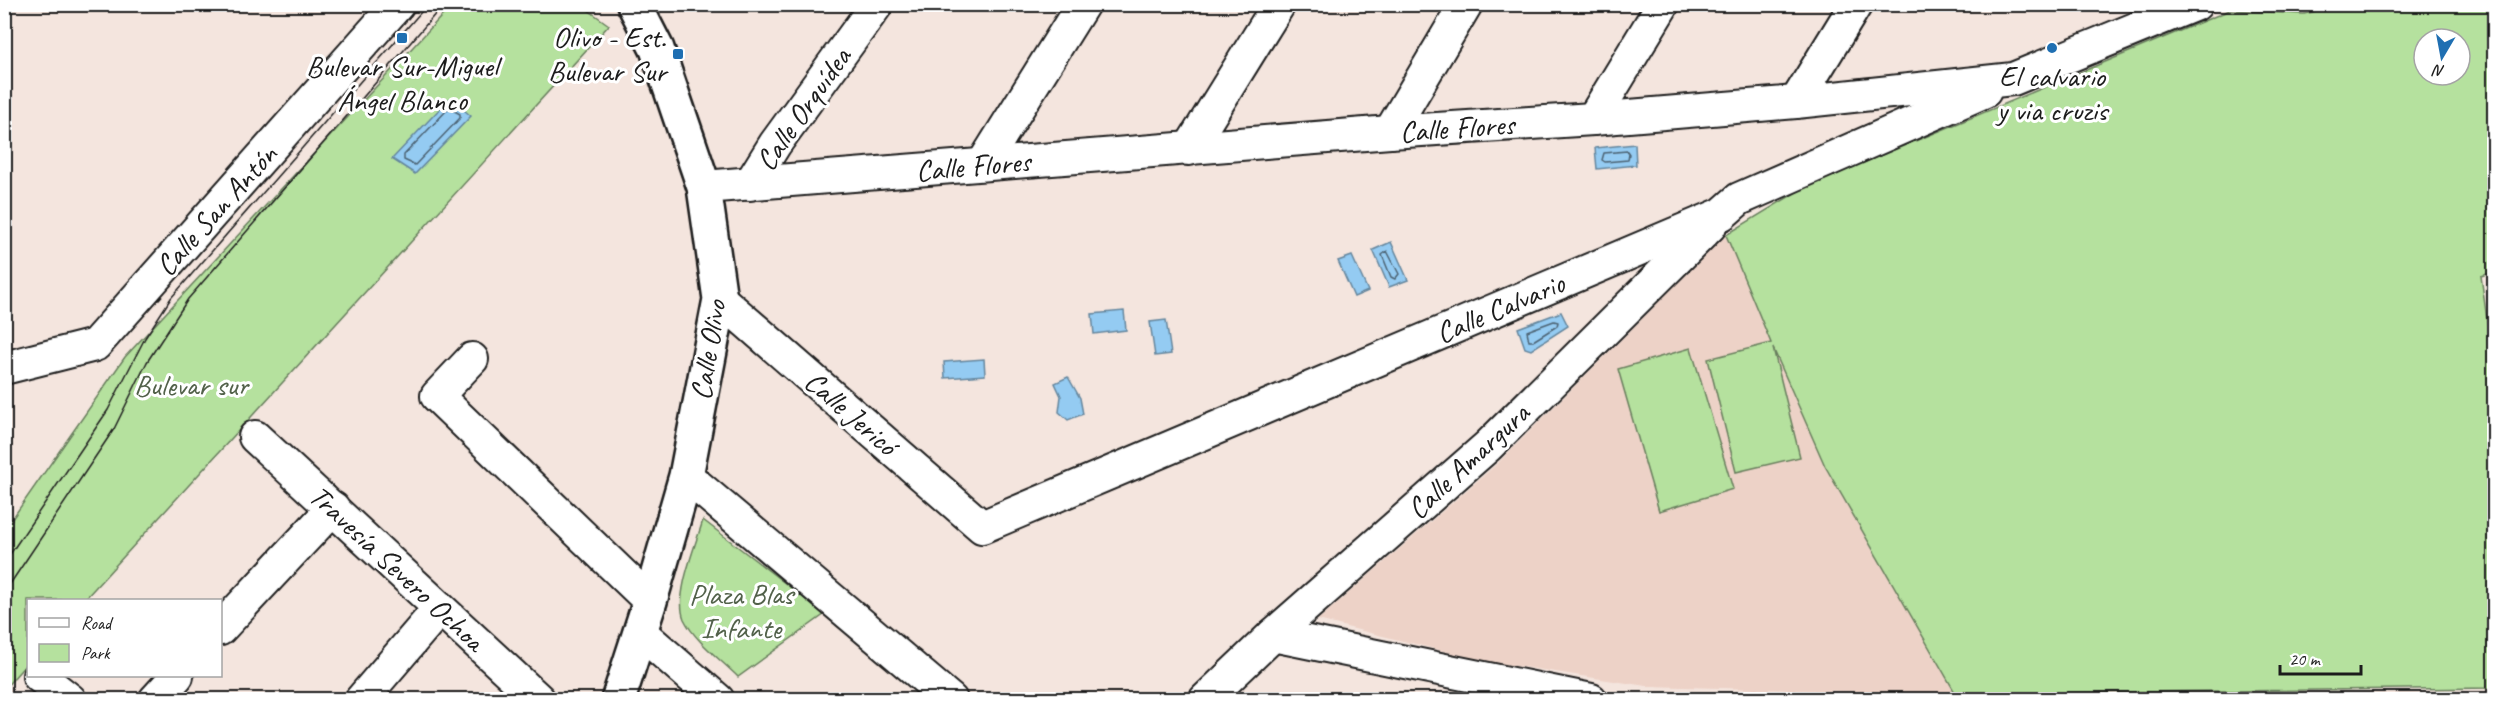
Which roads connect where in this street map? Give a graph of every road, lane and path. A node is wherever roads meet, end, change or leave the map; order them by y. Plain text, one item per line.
1 (398, 4) edge
2 (634, 4) edge
3 (877, 4) edge
4 (1083, 4) edge
5 (1279, 4) edge
6 (1466, 4) edge
7 (1663, 4) edge
8 (1856, 4) edge
9 (2196, 4) edge
10 (2013, 79) junction
11 (1796, 102) junction
12 (1593, 119) junction
13 (1390, 132) junction
14 (1189, 149) junction
15 (983, 164) junction
16 (750, 184) junction
17 (704, 187) junction
18 (1722, 214) junction
19 (720, 299) junction
20 (472, 359) dead end
21 (4, 368) edge
22 (255, 437) dead end
23 (686, 476) junction
24 (333, 508) junction
25 (982, 527) joint
26 (650, 601) junction
27 (439, 609) junction
28 (222, 627) edge
29 (640, 632) junction
30 (1273, 635) junction
31 (42, 677) edge
32 (175, 677) edge
33 (70, 699) edge
34 (155, 699) edge
35 (361, 699) edge
36 (539, 699) edge
37 (618, 699) edge
38 (718, 699) edge
39 (951, 699) edge
40 (1205, 699) edge
41 (1591, 699) edge

1 - 21 street, Calle San Antón
2 - 17 street, Calle Olivo
3 - 16 street, Calle Orquídea
4 - 15 street
5 - 14 street
6 - 13 street
7 - 12 street
8 - 11 street
9 - 10 street, Calle Flores
10 - 11 street, Calle Flores
10 - 18 street, Calle Calvario
11 - 12 street, Calle Flores
12 - 13 street, Calle Flores
13 - 14 street, Calle Flores
14 - 15 street, Calle Flores
15 - 16 street, Calle Flores
16 - 17 street, Calle Flores
17 - 19 street, Calle Olivo
18 - 25 street, Calle Calvario
18 - 30 street, Calle Amargura
19 - 23 street, Calle Olivo
19 - 25 street, Calle Jericó
20 - 26 street
22 - 24 street, Travesía Severo Ochoa
23 - 26 street, Calle Olivo
23 - 39 street
24 - 27 street, Travesía Severo Ochoa
24 - 28 street
26 - 29 street, Calle Olivo
27 - 35 street
27 - 36 street, Travesía Severo Ochoa
29 - 37 street, Calle Olivo
29 - 38 street
30 - 40 street, Calle Amargura
30 - 41 street
31 - 33 street
32 - 34 street

